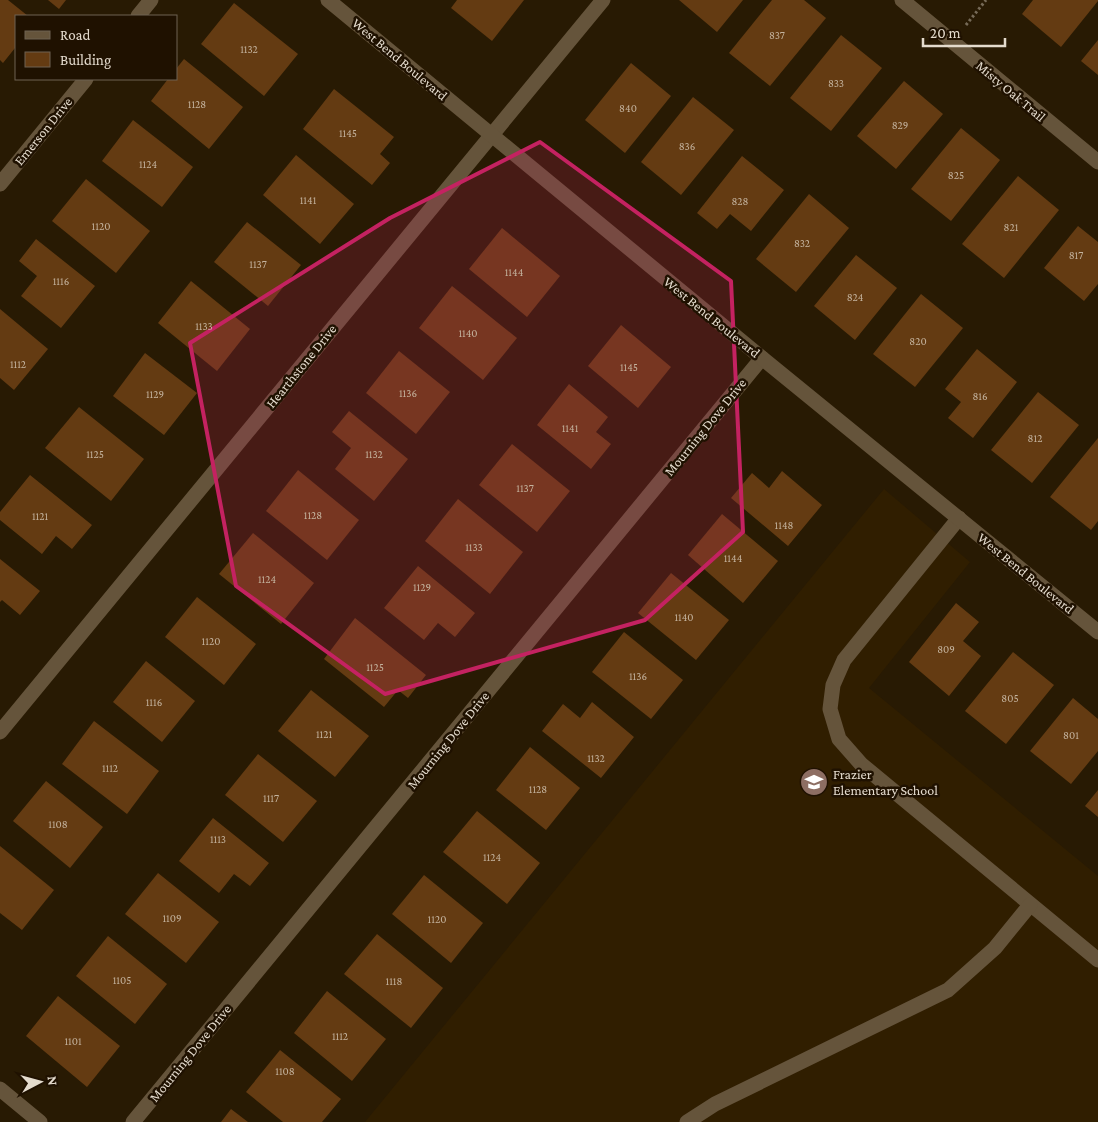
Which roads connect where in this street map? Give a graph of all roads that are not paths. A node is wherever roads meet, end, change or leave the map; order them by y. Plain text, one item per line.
1 (151, 0) edge
2 (328, 0) edge
3 (603, 0) edge
4 (902, 0) edge
5 (139, 15) edge
6 (85, 80) edge
7 (491, 135) junction
8 (1098, 162) edge
9 (0, 184) edge
10 (762, 358) junction
11 (959, 518) junction
12 (1098, 632) edge
13 (0, 732) edge
14 (1030, 906) junction
15 (1098, 960) edge
16 (0, 1088) edge
17 (40, 1122) edge
18 (134, 1122) edge
19 (687, 1122) edge

1 - 5 street
2 - 7 street, West Bend Boulevard
3 - 7 street, Hearthstone Drive
4 - 8 street, Misty Oak Trail
6 - 9 street, Emerson Drive
7 - 10 street, West Bend Boulevard
7 - 13 street, Hearthstone Drive
10 - 11 street, West Bend Boulevard
10 - 18 street, Mourning Dove Drive
11 - 12 street, West Bend Boulevard
11 - 14 street
14 - 15 street
14 - 19 street
16 - 17 street

